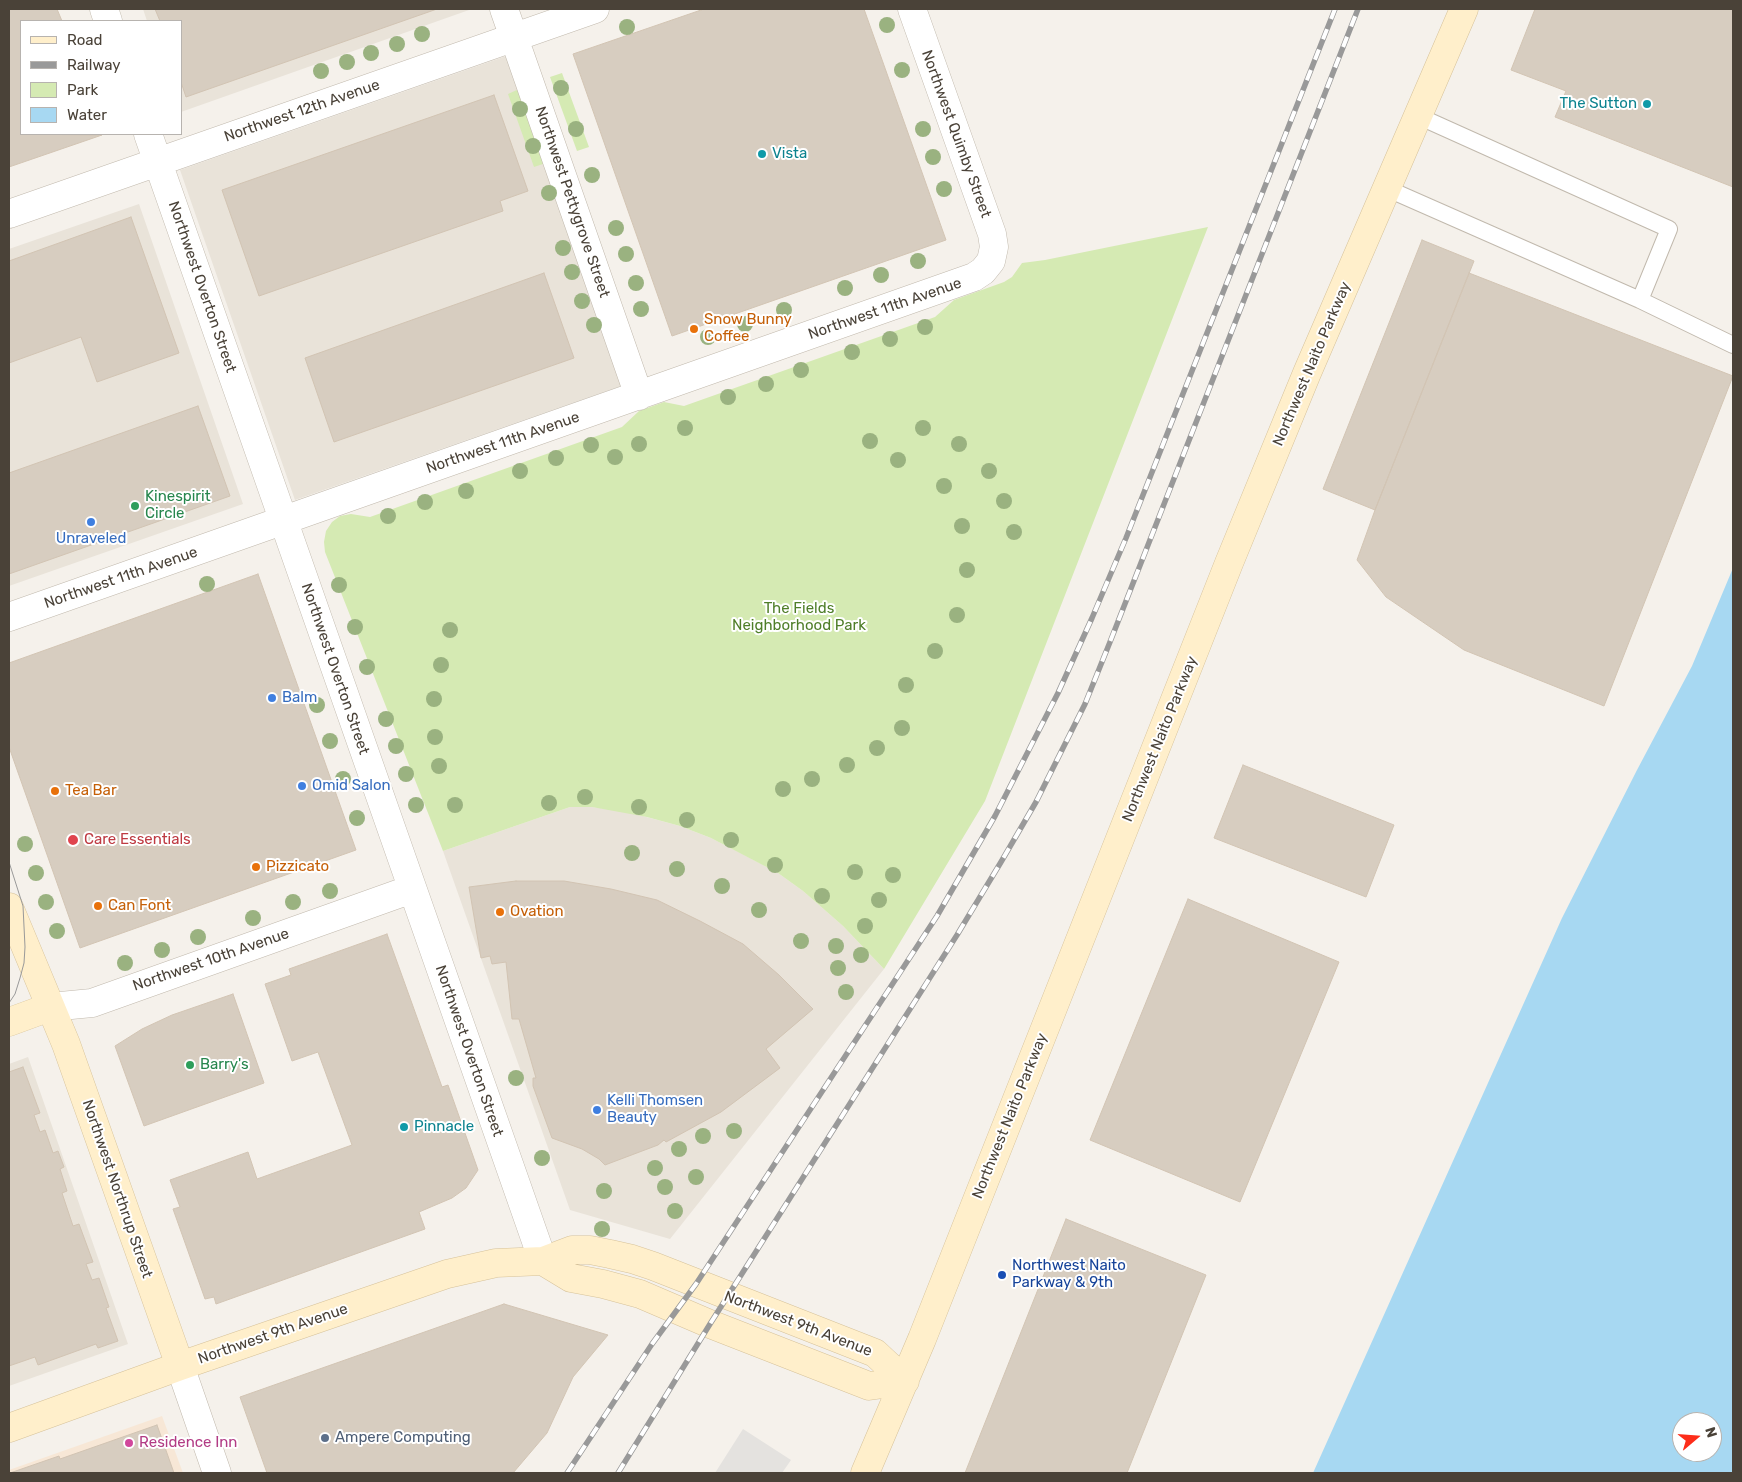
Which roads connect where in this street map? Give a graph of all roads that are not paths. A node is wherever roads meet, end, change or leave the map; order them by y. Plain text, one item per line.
1 (504, 9) edge
2 (595, 9) edge
3 (912, 9) edge
4 (1464, 9) edge
5 (514, 36) junction
6 (1418, 116) junction
7 (148, 135) edge
8 (158, 162) junction
9 (1388, 189) junction
10 (9, 214) edge
11 (991, 261) joint
12 (1640, 300) junction
13 (1733, 345) edge
14 (639, 396) junction
15 (283, 520) junction
16 (9, 617) edge
17 (412, 889) junction
18 (9, 907) edge
19 (50, 1007) junction
20 (9, 1022) edge
21 (543, 1261) junction
22 (180, 1366) junction
23 (905, 1381) junction
24 (9, 1428) edge
25 (217, 1473) edge
26 (865, 1473) edge

1 - 5 street, Northwest Pettygrove Street
2 - 5 street, Northwest 12th Avenue
3 - 11 street, Northwest Quimby Street
4 - 6 main road, Northwest Naito Parkway
5 - 8 street, Northwest 12th Avenue
5 - 14 street, Northwest Pettygrove Street
6 - 9 main road, Northwest Naito Parkway
6 - 12 lane
7 - 8 street, Northwest Overton Street
8 - 10 street, Northwest 12th Avenue
8 - 15 street, Northwest Overton Street
9 - 12 lane
9 - 23 main road, Northwest Naito Parkway
11 - 14 street, Northwest 11th Avenue
12 - 13 lane
14 - 15 street, Northwest 11th Avenue
15 - 16 street, Northwest 11th Avenue
15 - 17 street, Northwest Overton Street
17 - 19 street, Northwest 10th Avenue
17 - 21 street, Northwest Overton Street
18 - 19 main road, Northwest Northrup Street
19 - 20 main road, Northwest 10th Avenue
19 - 22 main road, Northwest Northrup Street
21 - 22 main road, Northwest 9th Avenue
21 - 23 main road, Northwest 9th Avenue
22 - 24 main road, Northwest 9th Avenue
22 - 25 street, Northwest Northrup Street
23 - 26 main road, Northwest Naito Parkway

